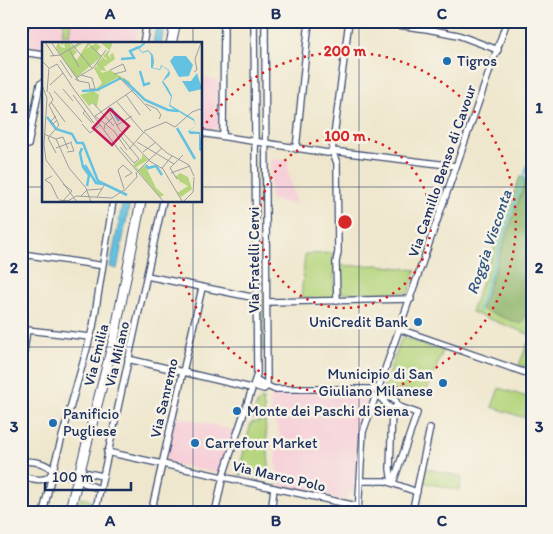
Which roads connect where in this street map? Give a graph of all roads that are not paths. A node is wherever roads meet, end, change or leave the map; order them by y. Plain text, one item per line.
1 (147, 21) edge
2 (176, 21) edge
3 (224, 21) edge
4 (254, 21) edge
5 (265, 21) edge
6 (309, 21) edge
7 (349, 21) edge
8 (367, 21) edge
9 (507, 21) edge
10 (143, 42) edge
11 (171, 42) edge
12 (498, 50) junction
13 (21, 52) edge
14 (42, 55) edge
15 (42, 83) edge
16 (202, 133) edge
17 (224, 136) junction
18 (255, 142) junction
19 (265, 144) junction
20 (28, 145) dead end
21 (296, 149) junction
22 (332, 151) junction
23 (456, 166) junction
24 (113, 202) edge
25 (141, 202) edge
26 (163, 202) edge
27 (22, 254) edge
28 (98, 265) dead end
29 (147, 276) junction
30 (202, 288) junction
31 (256, 298) junction
32 (411, 299) junction
33 (337, 301) junction
34 (267, 302) junction
35 (399, 329) junction
36 (90, 337) junction
37 (128, 359) junction
38 (21, 372) edge
39 (183, 372) junction
40 (532, 375) edge
41 (255, 382) junction
42 (267, 386) junction
43 (251, 388) junction
44 (378, 393) junction
45 (395, 408) junction
46 (430, 428) dead end
47 (107, 452) junction
48 (21, 460) edge
49 (162, 464) junction
50 (53, 472) junction
51 (21, 476) edge
52 (102, 476) junction
53 (223, 476) junction
54 (79, 477) junction
55 (360, 481) junction
56 (393, 483) junction
57 (274, 488) junction
58 (100, 489) junction
59 (417, 492) junction
60 (357, 506) junction
61 (43, 513) edge
62 (69, 513) edge
63 (95, 513) edge
64 (151, 513) edge
65 (215, 513) edge
66 (271, 513) edge
67 (358, 513) edge
68 (412, 513) edge

1 - 10 street
2 - 11 main road
3 - 17 street
4 - 18 street, Via Fratelli Cervi
5 - 19 street, Via Fratelli Cervi
6 - 21 street
7 - 22 street
8 - 12 street
9 - 12 street, Via Camillo Benso di Cavour
12 - 23 street, Via Camillo Benso di Cavour
13 - 14 street
15 - 20 street
16 - 17 street
17 - 18 street
18 - 19 street
18 - 31 street, Via Fratelli Cervi
19 - 21 street
19 - 34 street, Via Fratelli Cervi
21 - 22 street
22 - 23 street
22 - 33 street
23 - 32 street, Via Camillo Benso di Cavour
24 - 36 street
25 - 54 main road, Via Emilia
26 - 29 street, Via Milano
27 - 28 street
29 - 30 street
29 - 37 street, Via Milano
30 - 31 street
30 - 39 street, Via Sanremo
31 - 41 street, Via Fratelli Cervi
32 - 33 street
32 - 35 street, Via Camillo Benso di Cavour
33 - 34 street
34 - 42 street, Via Fratelli Cervi
35 - 40 street
35 - 44 street, Via Camillo Benso di Cavour
36 - 38 street
36 - 50 street
37 - 39 street
37 - 47 street, Via Milano
39 - 43 street
39 - 49 street, Via Sanremo
41 - 42 street
41 - 43 street
42 - 44 street
43 - 53 street
44 - 45 street
44 - 55 street, Via Camillo Benso di Cavour
45 - 56 street
45 - 56 street
46 - 59 street
47 - 49 street, Via Marco Polo
47 - 52 street, Via Milano
48 - 50 street
49 - 53 street, Via Marco Polo
49 - 64 street, Via Sanremo
50 - 51 street
50 - 54 street
50 - 61 street
52 - 54 street
52 - 58 street, Via Milano
53 - 57 street, Via Marco Polo
53 - 65 street
54 - 58 street
54 - 62 main road, Via Emilia
55 - 56 street
55 - 60 street, Via Camillo Benso di Cavour
56 - 59 street
57 - 60 street, Via Marco Polo
57 - 66 street
58 - 63 street, Via Milano
59 - 68 street
60 - 67 street, Via Camillo Benso di Cavour

